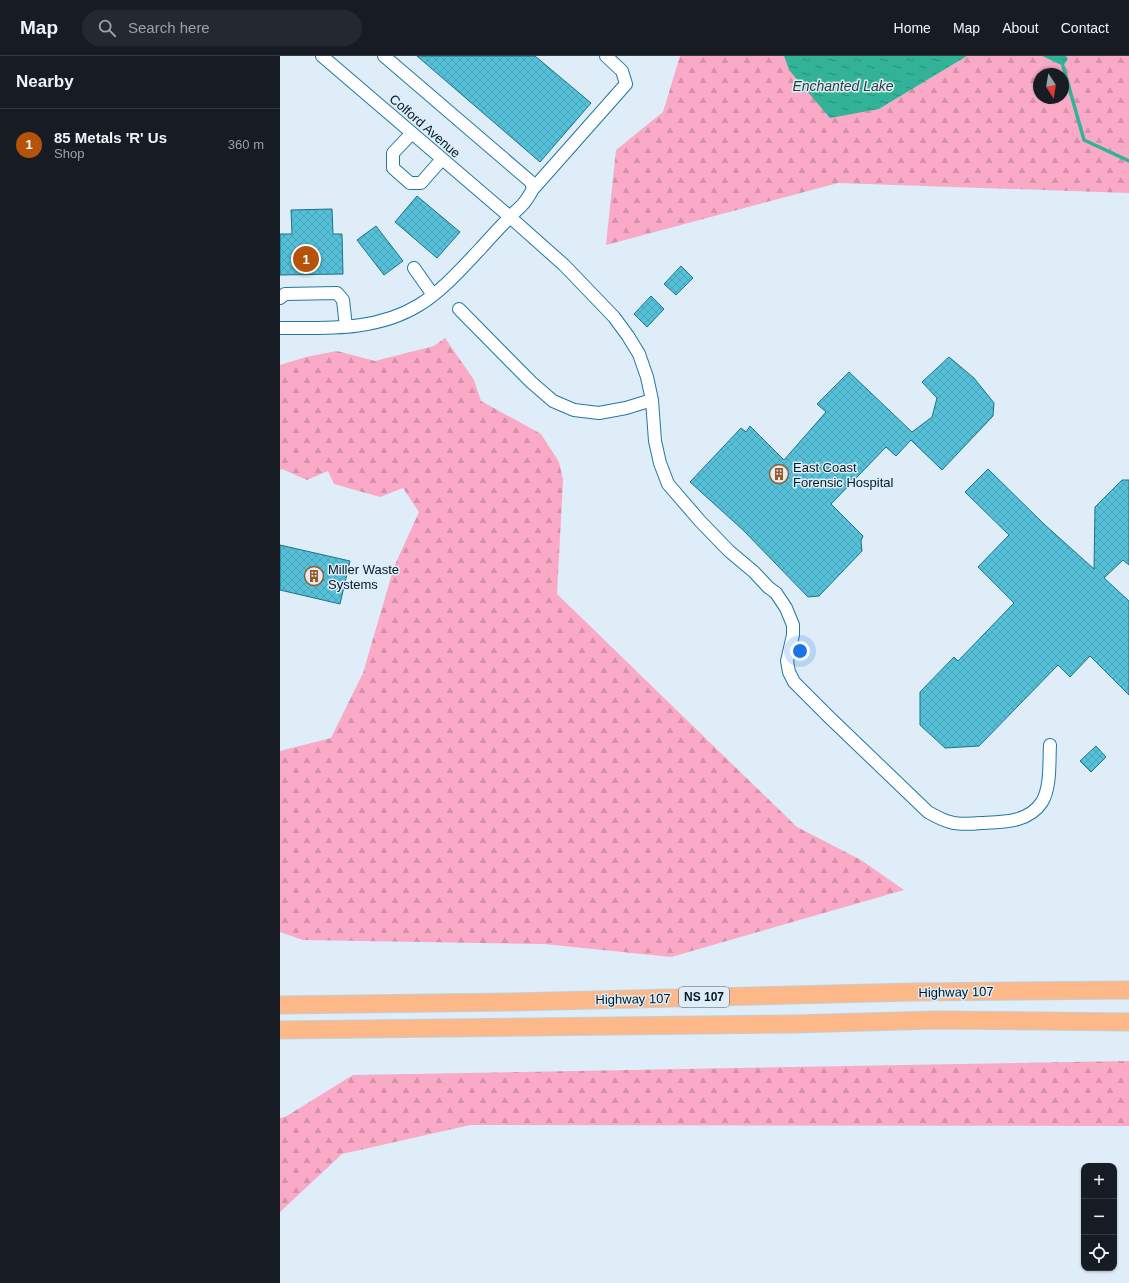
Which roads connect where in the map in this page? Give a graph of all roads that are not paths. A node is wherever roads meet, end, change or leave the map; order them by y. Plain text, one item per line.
1 (322, 56) edge
2 (384, 56) edge
3 (606, 56) edge
4 (412, 132) junction
5 (442, 159) junction
6 (533, 189) junction
7 (510, 217) junction
8 (414, 268) dead end
9 (433, 295) junction
10 (280, 298) edge
11 (459, 310) dead end
12 (346, 327) junction
13 (280, 328) edge
14 (652, 400) junction
15 (1050, 745) dead end
16 (1129, 990) edge
17 (280, 1005) edge
18 (1129, 1022) edge
19 (280, 1030) edge

1 - 4 street, Colford Avenue
2 - 6 street
3 - 6 street
4 - 5 street, Colford Avenue
4 - 5 street
5 - 7 street, Colford Avenue
6 - 7 street
7 - 9 street
7 - 14 street, Colford Avenue
8 - 9 street
9 - 12 street
10 - 12 street
11 - 14 street
12 - 13 street
14 - 15 street, Colford Avenue
16 - 17 highway, Highway 107 / NS 107
18 - 19 highway, Highway 107 / NS 107

